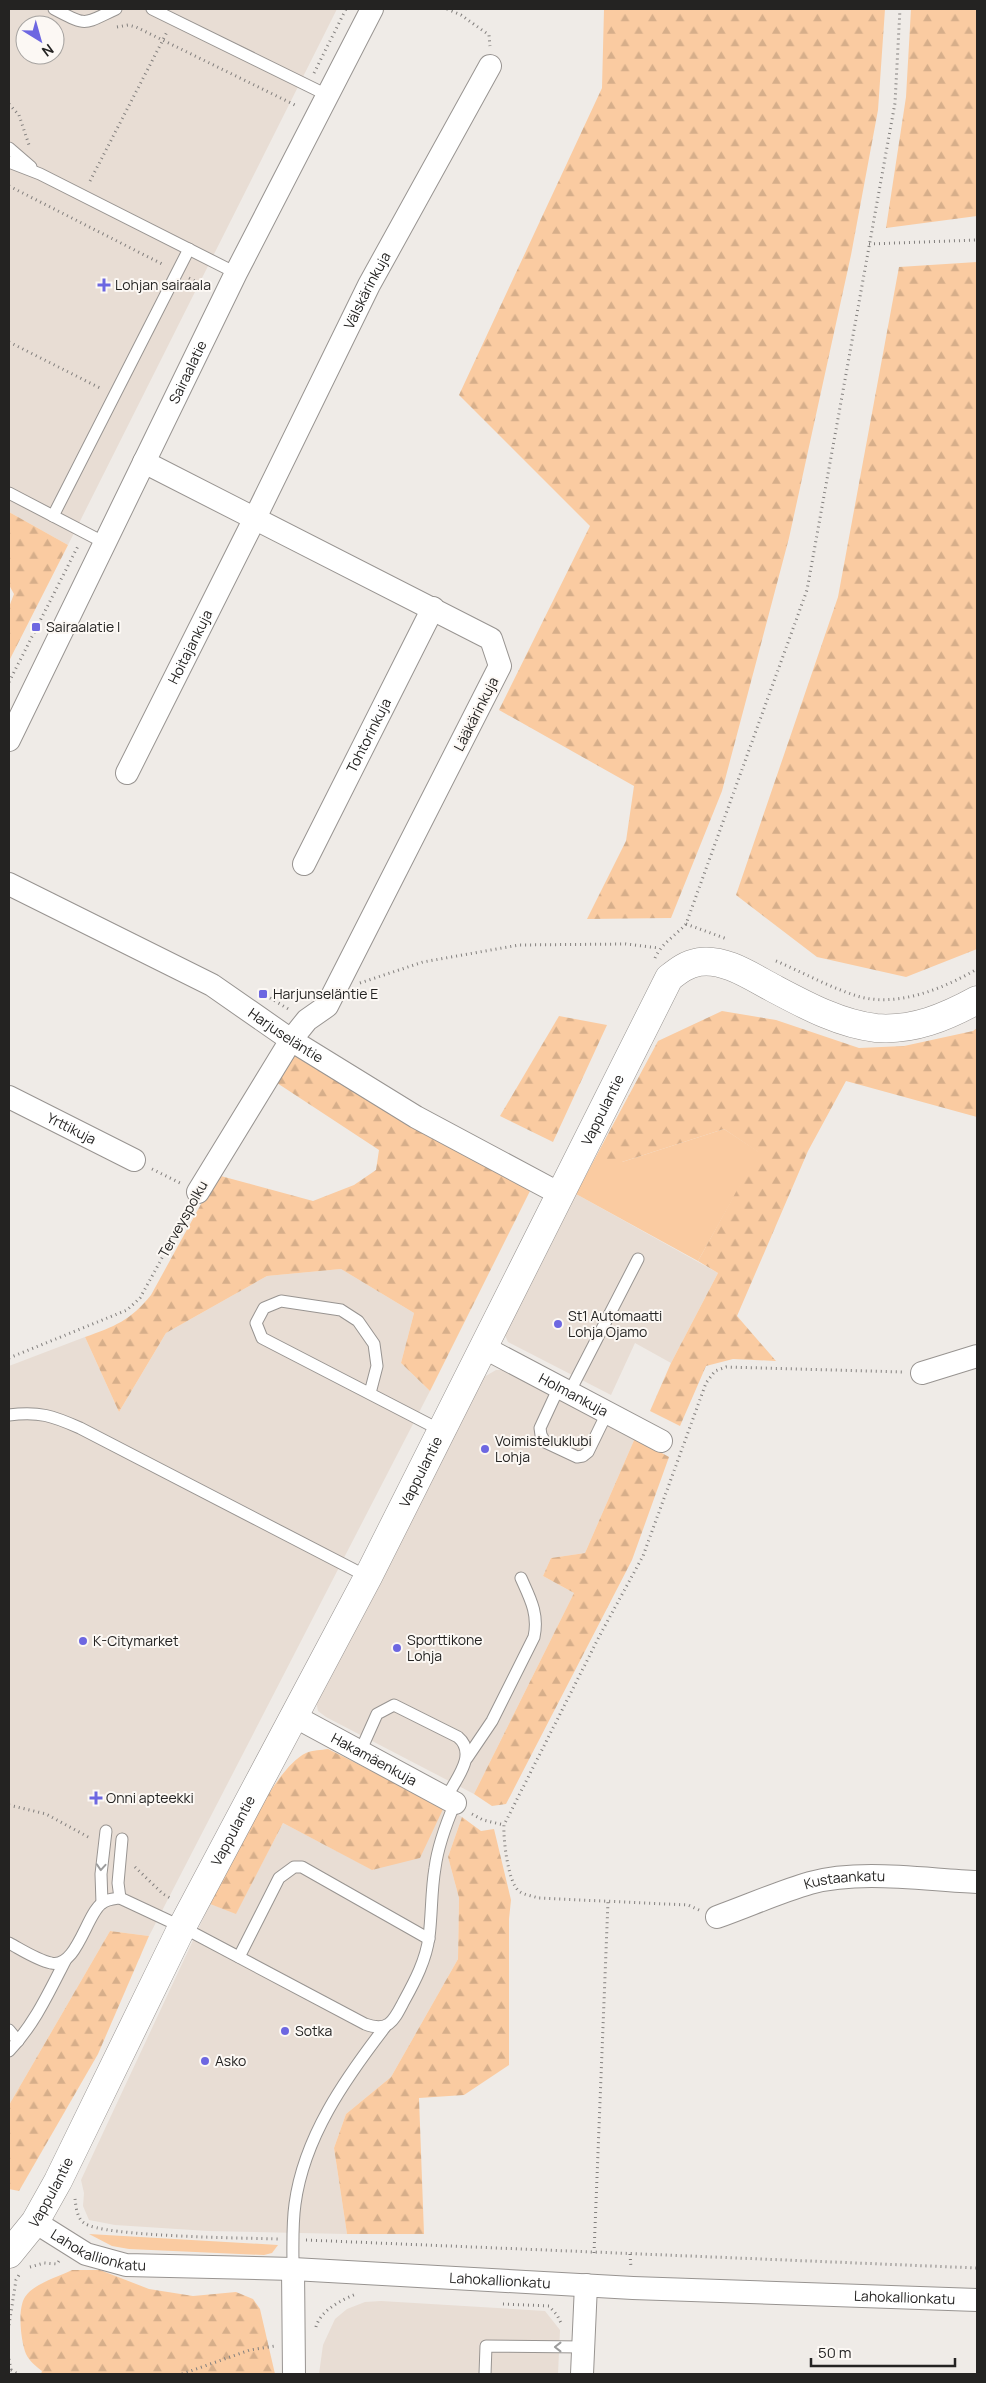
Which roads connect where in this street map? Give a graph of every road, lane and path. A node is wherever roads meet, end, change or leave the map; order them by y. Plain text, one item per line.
1 (54, 9) edge
2 (116, 9) edge
3 (152, 9) edge
4 (372, 9) edge
5 (447, 9) edge
6 (900, 9) edge
7 (173, 19) junction
8 (163, 39) junction
9 (490, 66) joint
10 (327, 96) junction
11 (9, 104) edge
12 (297, 106) dead end
13 (9, 148) edge
14 (34, 150) dead end
15 (9, 162) edge
16 (40, 174) junction
17 (82, 177) dead end
18 (90, 181) junction
19 (98, 185) dead end
20 (9, 186) edge
21 (977, 240) edge
22 (869, 244) junction
23 (189, 249) junction
24 (177, 272) junction
25 (236, 273) junction
26 (206, 287) dead end
27 (9, 342) edge
28 (114, 394) junction
29 (144, 462) junction
30 (9, 494) edge
31 (53, 516) junction
32 (254, 520) junction
33 (105, 543) junction
34 (433, 608) junction
35 (9, 740) edge
36 (127, 773) dead end
37 (304, 864) dead end
38 (9, 884) edge
39 (686, 924) junction
40 (732, 942) dead end
41 (767, 957) dead end
42 (977, 970) edge
43 (338, 986) junction
44 (977, 1000) edge
45 (308, 1020) joint
46 (291, 1040) junction
47 (9, 1097) edge
48 (134, 1160) joint
49 (198, 1192) junction
50 (560, 1194) junction
51 (638, 1259) dead end
52 (485, 1348) junction
53 (977, 1356) edge
54 (9, 1358) edge
55 (922, 1373) joint
56 (564, 1390) junction
57 (370, 1393) junction
58 (607, 1413) junction
59 (9, 1415) edge
60 (442, 1431) junction
61 (661, 1441) dead end
62 (368, 1578) junction
63 (520, 1578) dead end
64 (294, 1716) junction
65 (360, 1752) junction
66 (467, 1759) junction
67 (451, 1800) junction
68 (504, 1825) junction
69 (106, 1831) dead end
70 (122, 1839) dead end
71 (977, 1882) edge
72 (120, 1898) junction
73 (608, 1902) junction
74 (102, 1903) junction
75 (717, 1917) joint
76 (182, 1927) junction
77 (429, 1939) junction
78 (9, 1943) edge
79 (239, 1957) junction
80 (65, 1961) junction
81 (385, 2027) junction
82 (9, 2030) edge
83 (18, 2041) junction
84 (9, 2051) edge
85 (58, 2181) junction
86 (35, 2222) junction
87 (292, 2240) junction
88 (594, 2253) junction
89 (16, 2262) edge
90 (977, 2268) edge
91 (293, 2269) junction
92 (586, 2286) junction
93 (356, 2294) dead end
94 (365, 2295) dead end
95 (977, 2300) edge
96 (500, 2303) dead end
97 (9, 2325) edge
98 (574, 2347) junction
99 (9, 2359) edge
100 (10, 2371) edge
101 (18, 2374) edge
102 (294, 2374) edge
103 (485, 2374) edge
104 (582, 2374) edge

1 - 2 lane
3 - 7 lane
4 - 10 street, Sairaalatie
5 - 9 path
6 - 22 path
7 - 8 path
7 - 10 lane
8 - 12 path
8 - 18 path
9 - 32 street, Välskärinkuja
10 - 25 street, Sairaalatie
11 - 14 path
13 - 16 lane
15 - 16 lane
16 - 23 lane
17 - 18 path
18 - 19 path
20 - 24 path
21 - 22 path
22 - 39 path
23 - 24 lane
23 - 25 lane
24 - 26 path
24 - 28 lane
25 - 29 street, Sairaalatie
27 - 28 path
28 - 31 lane
29 - 32 street, Lääkärinkuja
29 - 33 street, Sairaalatie
30 - 31 lane
31 - 33 lane
32 - 34 street, Lääkärinkuja
32 - 36 street, Hoitajankuja
33 - 35 street, Sairaalatie
34 - 37 street, Tohtorinkuja
34 - 43 street, Lääkärinkuja
38 - 46 street, Harjuseläntie
39 - 40 path
39 - 43 path
41 - 42 path
43 - 45 street, Lääkärinkuja
44 - 50 street, Vappulantie
45 - 46 street, Terveyspolku
46 - 49 street, Terveyspolku
46 - 50 street, Harjuseläntie
47 - 48 street, Yrttikuja
48 - 49 path
49 - 54 path, Terveyspolku
50 - 52 street, Vappulantie
51 - 56 lane
52 - 56 street, Holmankuja
52 - 60 street, Vappulantie
53 - 55 street
55 - 68 path
56 - 58 street, Holmankuja
56 - 58 lane
57 - 57 lane
57 - 60 lane
58 - 61 street, Holmankuja
59 - 62 lane
60 - 62 street, Vappulantie
62 - 64 street, Vappulantie
63 - 66 lane
64 - 65 street, Hakamäenkuja
64 - 76 street, Vappulantie
65 - 66 lane
65 - 67 street, Hakamäenkuja
66 - 67 lane
67 - 68 path
67 - 77 lane
68 - 73 path
69 -> 74 lane
70 - 72 lane
71 - 75 street, Kustaankatu
72 - 74 lane
72 - 76 lane
73 - 75 path
73 - 88 path
74 - 80 lane
76 - 79 lane
76 - 85 street, Vappulantie
77 - 79 lane
77 - 81 lane
78 - 80 lane
79 - 81 lane
80 - 83 lane
81 - 87 lane
82 - 83 lane
83 - 84 lane
85 - 86 street, Vappulantie
85 - 87 path
86 - 89 street, Vappulantie
86 - 91 street, Lahokallionkatu
87 - 88 path
87 - 91 lane
88 - 90 path
89 - 97 path
91 - 92 street, Lahokallionkatu
91 - 102 street
92 - 95 street, Lahokallionkatu
92 - 98 street
93 - 94 path
96 - 98 path
98 -> 103 lane
98 - 104 street
99 - 100 path
100 - 101 path

